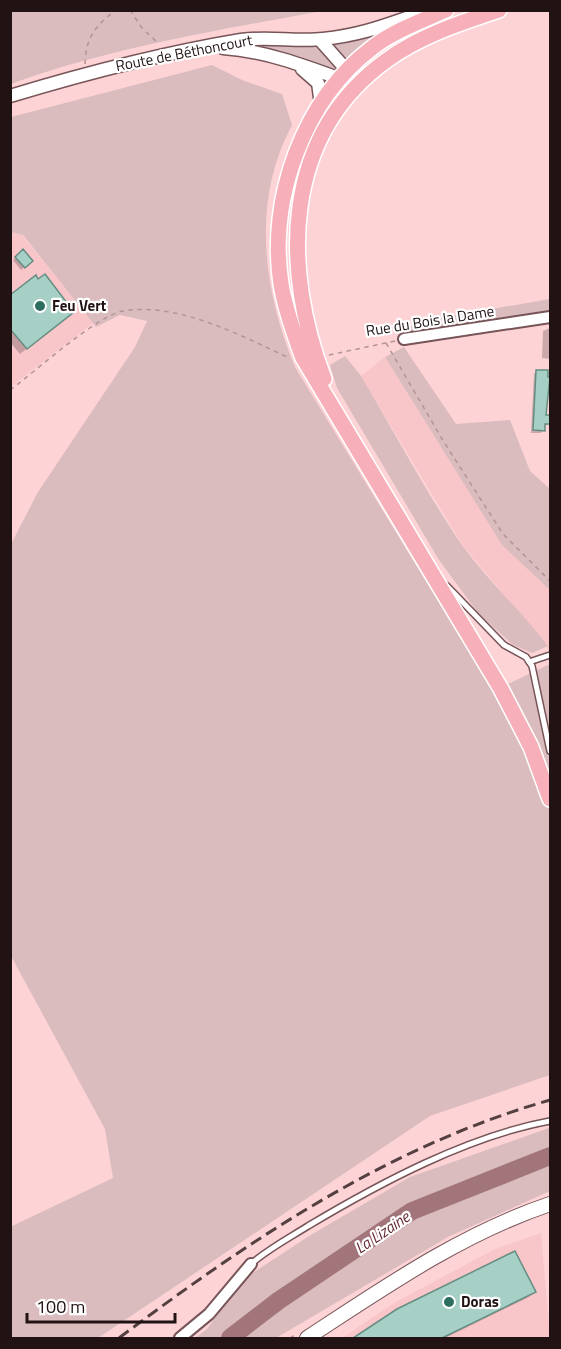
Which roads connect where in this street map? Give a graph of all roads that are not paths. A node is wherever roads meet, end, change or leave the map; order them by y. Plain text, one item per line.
1 (430, 10) edge
2 (446, 10) edge
3 (499, 10) edge
4 (320, 40) junction
5 (204, 47) junction
6 (294, 63) junction
7 (344, 75) junction
8 (357, 85) junction
9 (10, 96) edge
10 (321, 105) junction
11 (550, 317) edge
12 (404, 339) road end
13 (309, 358) junction
14 (427, 564) junction
15 (550, 655) edge
16 (529, 662) junction
17 (550, 752) edge
18 (550, 799) edge
19 (550, 1121) edge
20 (550, 1204) edge
21 (251, 1264) joint
22 (180, 1338) edge
23 (307, 1338) edge

1 - 4 street, Route de Béthoncourt
2 - 7 main road
3 - 8 main road
4 - 5 street, Route de Béthoncourt
4 - 7 street
5 - 6 street
5 - 9 street, Route de Béthoncourt
6 - 7 street
6 - 10 street
7 - 8 street
7 - 10 main road
8 - 13 main road
10 - 13 main road
11 - 12 street, Rue du Bois la Dame
13 - 14 main road
14 - 16 lane
14 - 18 main road
15 - 16 lane
16 - 17 lane
19 - 21 lane
20 - 23 main road
21 - 22 street

